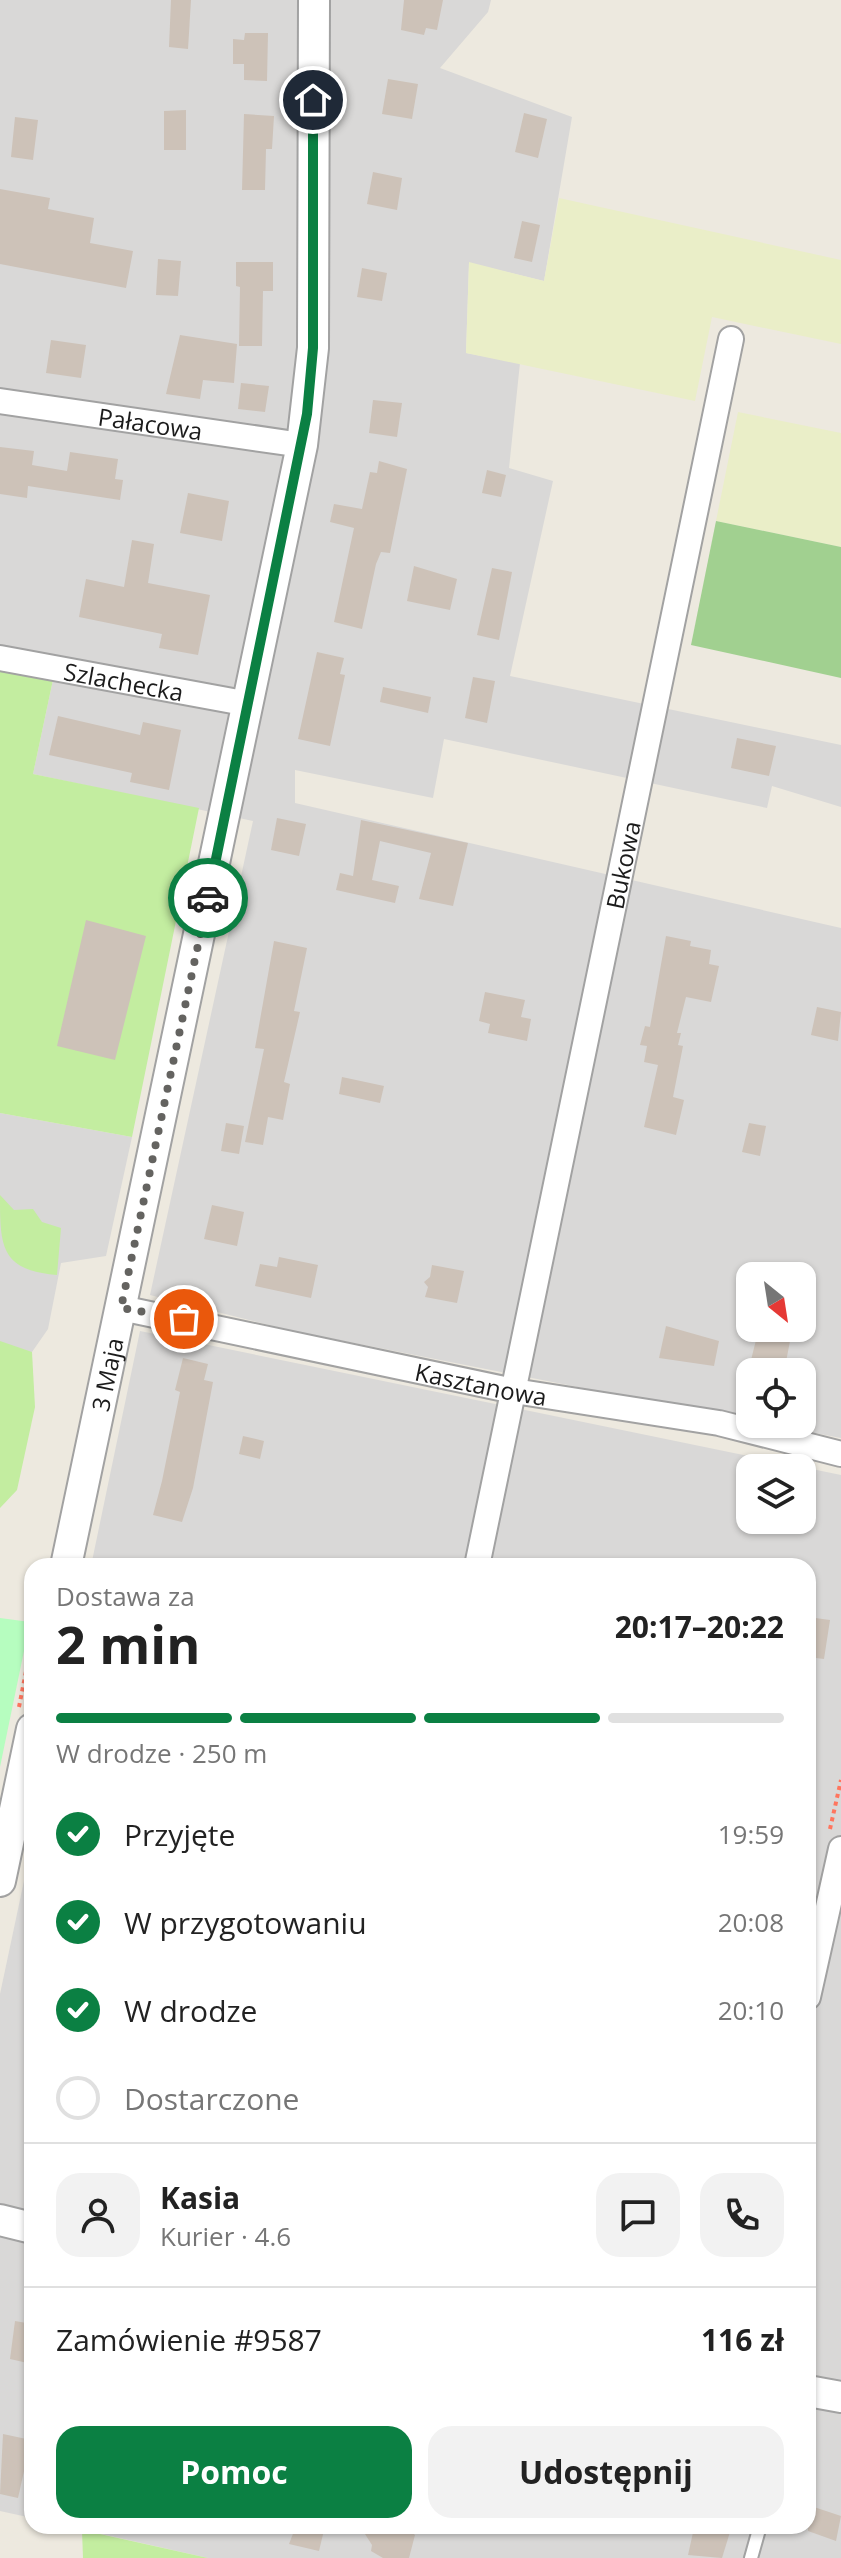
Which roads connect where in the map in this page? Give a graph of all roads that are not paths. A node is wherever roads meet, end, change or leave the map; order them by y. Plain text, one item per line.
1 (314, 0) edge
2 (731, 339) dead end
3 (0, 401) edge
4 (302, 445) junction
5 (0, 658) edge
6 (249, 704) junction
7 (121, 1308) junction
8 (514, 1391) junction
9 (841, 1454) edge
10 (68, 1558) edge
11 (479, 1558) edge
12 (24, 1767) edge
13 (841, 1849) edge
14 (0, 1881) edge
15 (816, 1961) edge
16 (0, 2220) edge
17 (24, 2226) edge
18 (816, 2392) edge
19 (841, 2397) edge
20 (758, 2534) edge
21 (751, 2558) edge

1 - 4 street, 3 Maja
2 - 8 street, Bukowa
3 - 4 street, Pałacowa
4 - 6 street, 3 Maja
5 - 6 street, Szlachecka
6 - 7 street, 3 Maja
7 - 8 street, Kasztanowa
7 - 10 street, 3 Maja
8 - 9 street, Kasztanowa
8 - 11 street, Bukowa
12 - 14 street
13 - 15 street
16 - 17 street
18 - 19 street
20 - 21 lane

